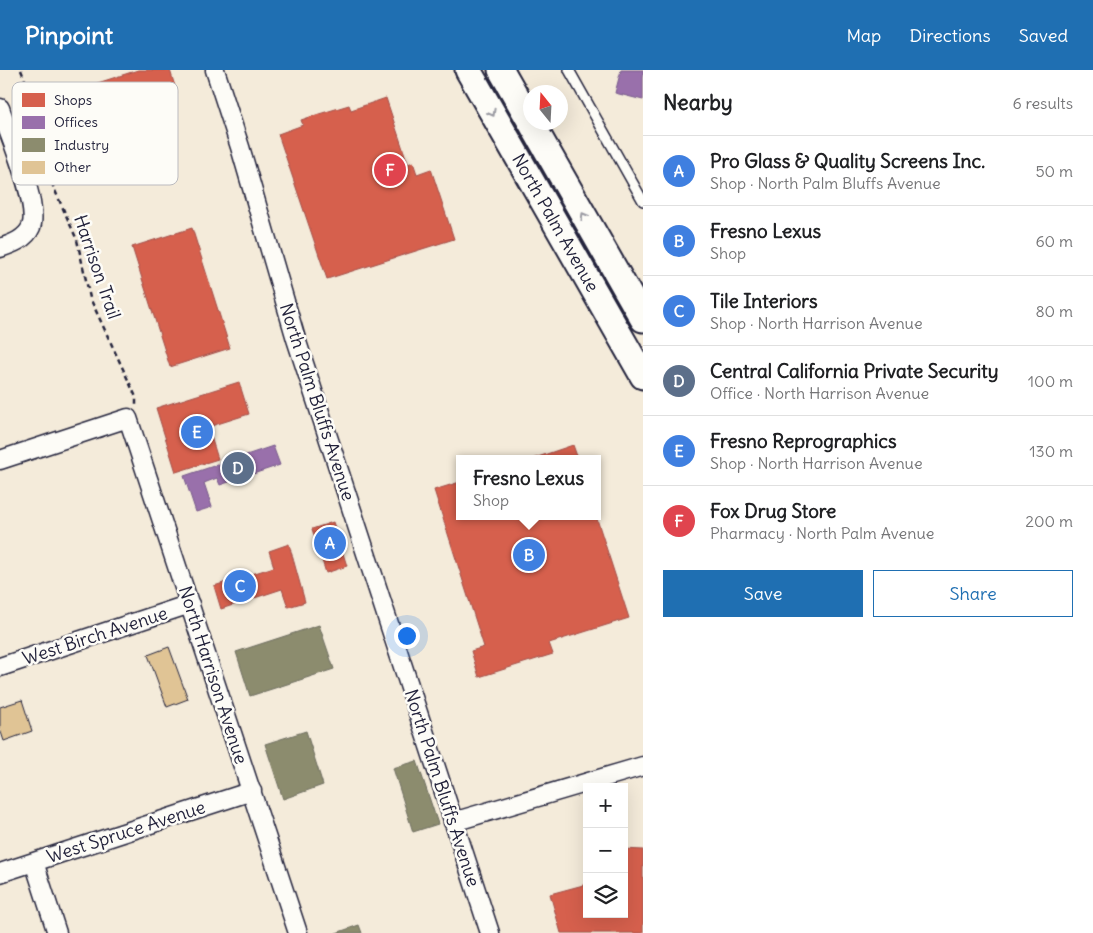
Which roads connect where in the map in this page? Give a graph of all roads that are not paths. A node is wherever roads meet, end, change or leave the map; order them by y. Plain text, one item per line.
1 (215, 70) edge
2 (468, 70) edge
3 (501, 70) edge
4 (569, 70) edge
5 (0, 108) edge
6 (12, 143) edge
7 (26, 185) edge
8 (541, 198) junction
9 (643, 200) edge
10 (0, 248) edge
11 (643, 319) edge
12 (643, 346) edge
13 (643, 376) edge
14 (0, 460) edge
15 (190, 604) junction
16 (0, 667) edge
17 (643, 766) edge
18 (252, 791) junction
19 (453, 822) junction
20 (34, 862) junction
21 (0, 873) edge
22 (57, 933) edge
23 (298, 933) edge
24 (490, 933) edge

1 - 19 street, North Palm Bluffs Avenue
2 -> 8 main road, North Palm Avenue
11 -> 3 main road, North Palm Avenue
4 - 9 lane
5 - 6 street
7 - 10 street
8 - 12 main road
8 - 13 main road, North Palm Avenue
14 - 15 street, North Harrison Avenue
15 - 16 street, West Birch Avenue
15 - 18 street, North Harrison Avenue
17 - 19 street
18 - 20 street, West Spruce Avenue
18 - 23 street, North Harrison Avenue
19 - 24 street, North Palm Bluffs Avenue
20 - 21 street, West Spruce Avenue
20 - 22 street

